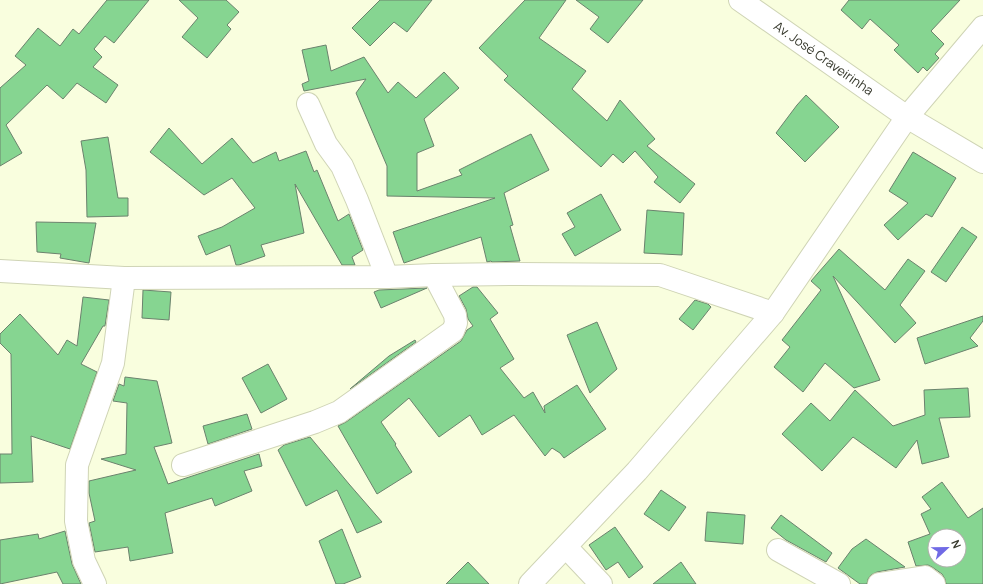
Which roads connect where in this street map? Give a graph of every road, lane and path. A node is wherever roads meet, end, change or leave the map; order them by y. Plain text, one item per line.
1 (740, 0) edge
2 (983, 27) edge
3 (308, 104) dead end
4 (907, 117) junction
5 (983, 162) edge
6 (0, 271) edge
7 (434, 275) junction
8 (387, 277) junction
9 (124, 278) junction
10 (773, 313) junction
11 (183, 465) dead end
12 (566, 547) junction
13 (778, 550) dead end
14 (95, 584) edge
15 (530, 584) edge
16 (600, 584) edge
17 (839, 584) edge
18 (879, 584) edge
19 (934, 584) edge

1 - 4 street, Av. José Craveirinha
2 - 4 street
3 - 8 street
4 - 5 street, Av. José Craveirinha
4 - 10 street
6 - 9 street
7 - 8 street
7 - 10 street
7 - 11 street
8 - 9 street
9 - 14 street
10 - 12 street
12 - 15 street
12 - 16 street
13 - 17 street
18 - 19 street

